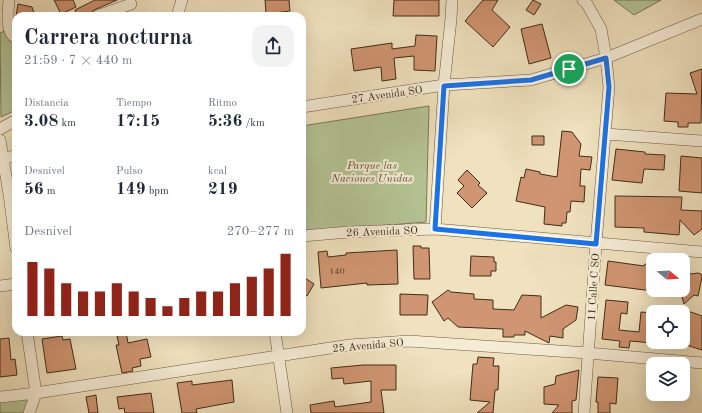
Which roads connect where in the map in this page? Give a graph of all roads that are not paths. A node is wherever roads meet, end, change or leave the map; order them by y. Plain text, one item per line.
1 (9, 0) edge
2 (182, 0) edge
3 (452, 0) edge
4 (582, 0) edge
5 (132, 2) edge
6 (107, 12) edge
7 (130, 12) edge
8 (178, 12) edge
9 (702, 19) edge
10 (12, 35) edge
11 (606, 58) junction
12 (444, 86) junction
13 (306, 105) edge
14 (12, 122) edge
15 (0, 129) edge
16 (606, 134) junction
17 (0, 140) edge
18 (702, 141) edge
19 (12, 157) edge
20 (3, 158) junction
21 (12, 190) edge
22 (435, 229) junction
23 (306, 236) edge
24 (596, 244) junction
25 (702, 252) edge
26 (12, 284) edge
27 (0, 286) edge
28 (28, 336) edge
29 (276, 336) edge
30 (588, 353) junction
31 (279, 356) junction
32 (702, 363) edge
33 (36, 393) junction
34 (0, 397) edge
35 (29, 413) edge
36 (287, 413) edge
37 (584, 413) edge

1 - 10 street
2 - 8 street
3 - 12 street
4 - 11 street, 11 Calle C SO
5 - 6 street
5 - 7 street
9 - 11 street, 27 Avenida SO
11 - 12 street, 27 Avenida SO
11 - 16 street, 11 Calle C SO
12 - 13 street, 27 Avenida SO
12 - 22 street
14 - 15 street
16 - 18 street
16 - 24 street, 11 Calle C SO
17 - 20 street
19 - 20 street
20 - 21 street
22 - 23 street, 26 Avenida SO
22 - 24 street, 26 Avenida SO
24 - 25 street, 26 Avenida SO
24 - 30 street, 11 Calle C SO
26 - 27 street
28 - 33 street
29 - 31 street
30 - 31 street, 25 Avenida SO
30 - 32 street, 25 Avenida SO
30 - 37 street, 11 Calle C SO
31 - 33 street, 25 Avenida SO
31 - 36 street
33 - 34 street, 25 Avenida SO
33 - 35 street

